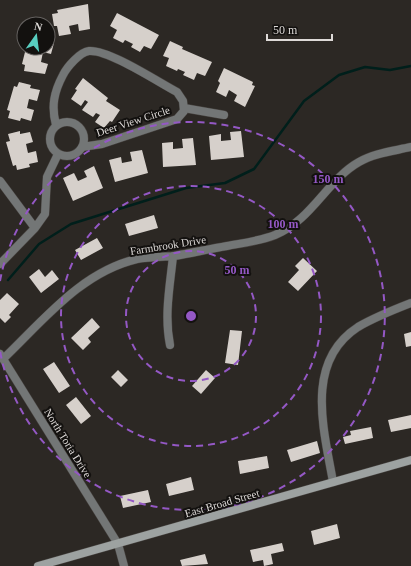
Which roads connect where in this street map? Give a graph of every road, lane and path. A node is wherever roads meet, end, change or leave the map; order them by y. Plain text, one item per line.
1 (184, 108) junction
2 (224, 115) dead end
3 (56, 125) junction
4 (82, 147) junction
5 (411, 147) edge
6 (58, 154) junction
7 (0, 181) edge
8 (35, 228) junction
9 (173, 256) junction
10 (0, 264) edge
11 (411, 303) edge
12 (170, 345) dead end
13 (2, 357) edge
14 (411, 460) edge
15 (333, 482) junction
16 (118, 544) junction
17 (49, 564) edge
18 (38, 566) edge
19 (124, 566) edge

1 - 2 street, Deer View Circle
1 - 3 street, Deer View Circle
1 - 4 street, Deer View Circle
3 - 4 street, Deer View Circle
3 - 6 street, Deer View Circle
4 - 6 street, Deer View Circle
5 - 9 street, Farmbrook Drive
6 - 8 street
7 - 8 street
8 - 10 street
9 - 12 street
9 - 13 street, Farmbrook Drive
11 - 15 street
13 - 16 street, North Toria Drive
14 - 15 main road, East Broad Street
15 - 16 main road, East Broad Street
16 - 17 main road, East Broad Street
16 - 19 street, North Toria Drive
17 - 18 main road, East Broad Street

